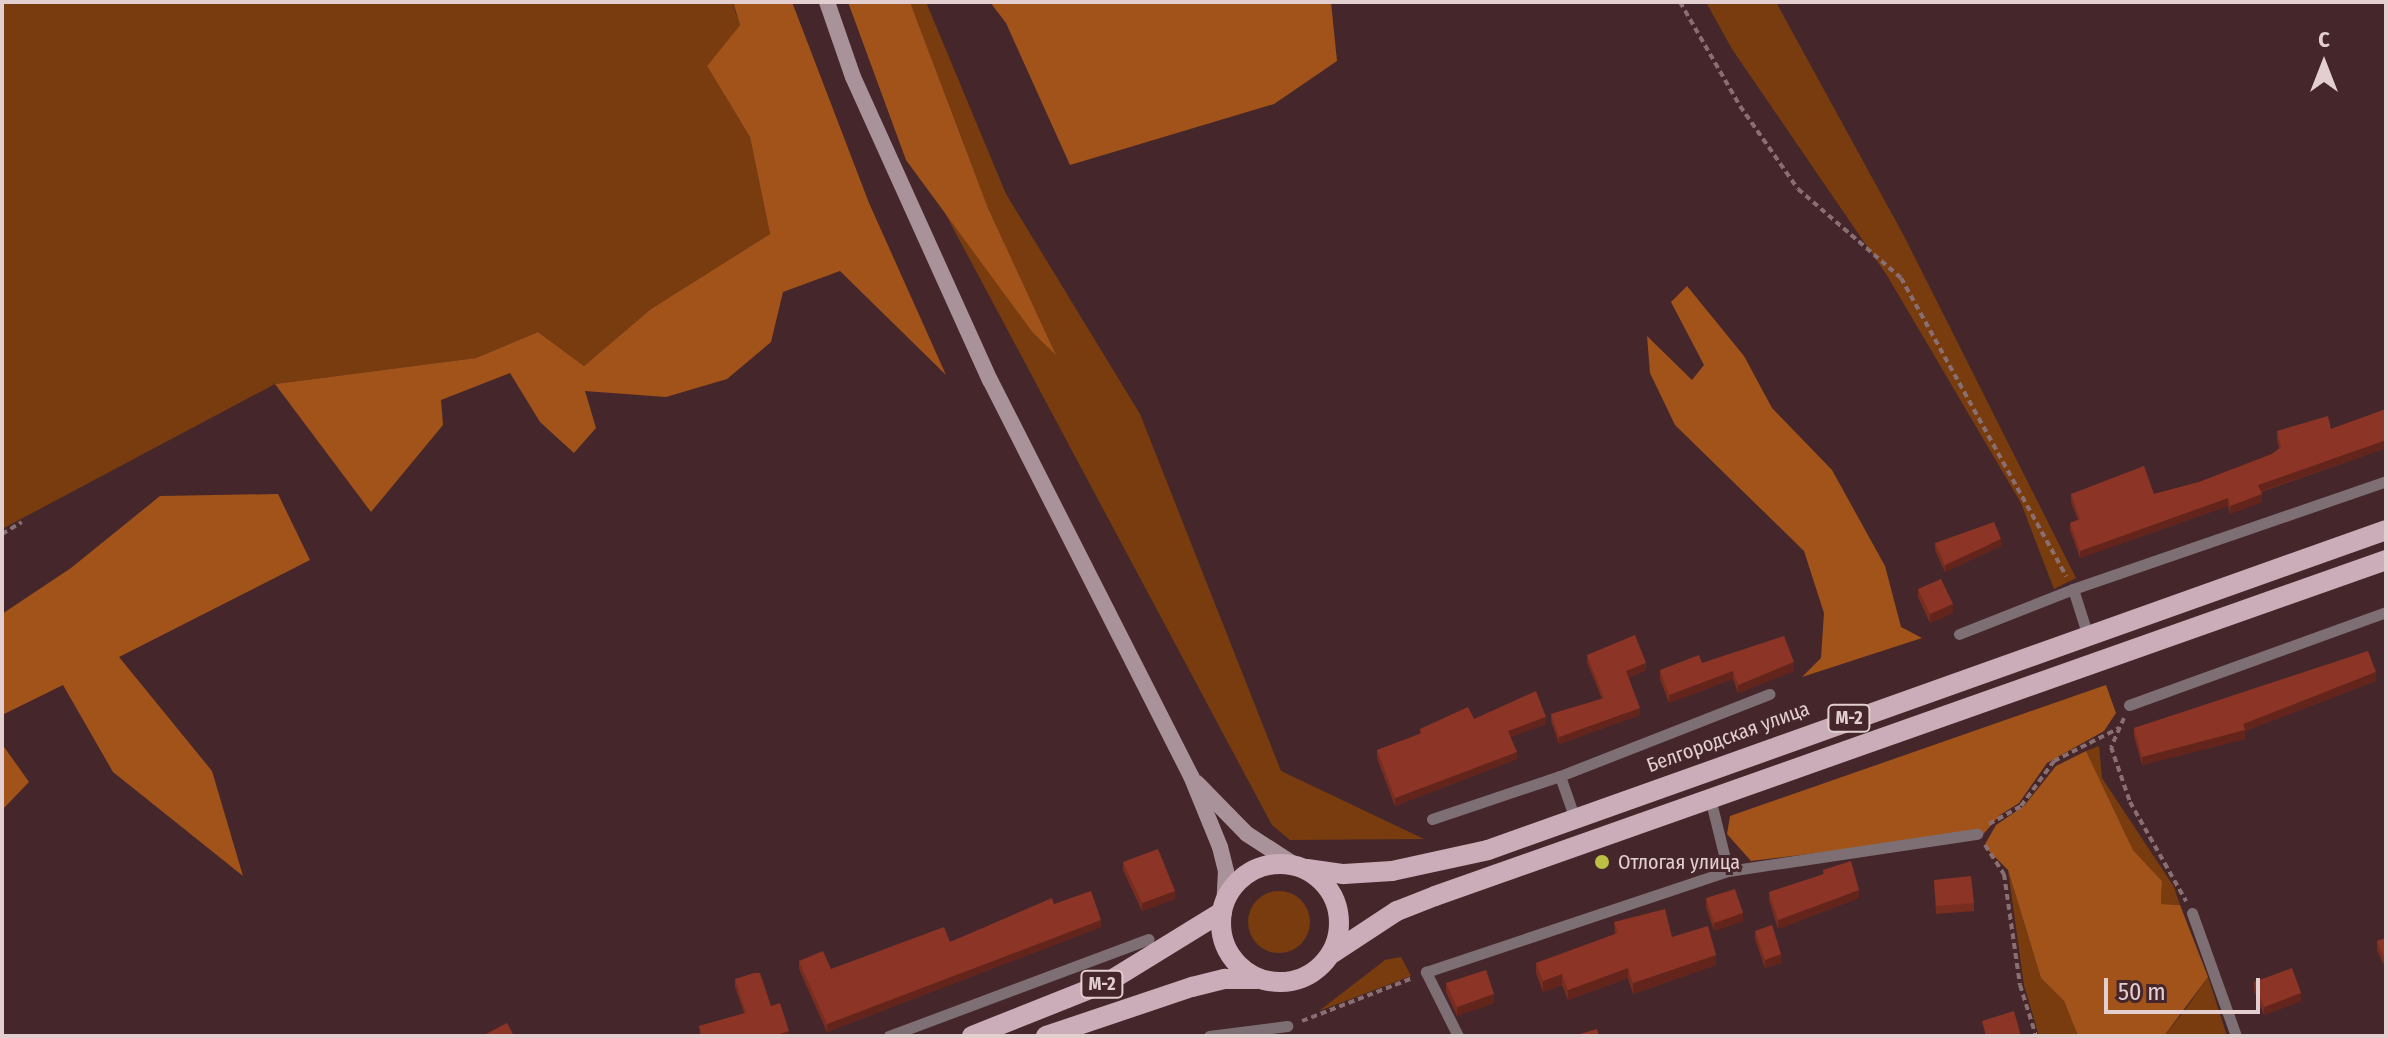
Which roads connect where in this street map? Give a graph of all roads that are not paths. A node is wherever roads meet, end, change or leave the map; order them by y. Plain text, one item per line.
1 (827, 2) edge
2 (2386, 481) edge
3 (2386, 530) edge
4 (2386, 560) edge
5 (2073, 589) junction
6 (2386, 612) edge
7 (2087, 633) junction
8 (1959, 634) dead end
9 (1769, 694) dead end
10 (2129, 705) road end
11 (1191, 776) junction
12 (1560, 776) junction
13 (1710, 798) junction
14 (1432, 819) dead end
15 (1575, 819) junction
16 (1977, 834) road end
17 (1301, 867) junction
18 (1728, 871) junction
19 (1223, 908) junction
20 (2192, 913) road end
21 (1148, 939) dead end
22 (1333, 953) junction
23 (1258, 979) junction
24 (1287, 1026) road end
25 (889, 1036) edge
26 (972, 1036) edge
27 (1046, 1036) edge
28 (1209, 1036) edge
29 (1458, 1036) edge
30 (2236, 1036) edge

1 - 11 main road
2 - 5 lane
3 - 7 main road, Белгородская улица / М-2
4 - 13 main road, М-2
5 - 7 lane
5 - 8 lane
6 - 10 lane
7 - 15 main road, Белгородская улица / М-2
9 - 12 lane
11 - 17 main road
11 - 19 main road
12 - 14 lane
12 - 15 lane
13 - 18 lane
13 - 22 main road, М-2
15 - 17 main road, Белгородская улица / М-2
16 - 18 lane
17 - 19 main road, М-2
17 - 22 main road
18 - 29 lane
19 - 23 main road
19 - 26 main road, М-2
20 - 30 lane
21 - 25 lane
22 - 23 main road, М-2
23 - 27 main road, М-2
24 - 28 lane

